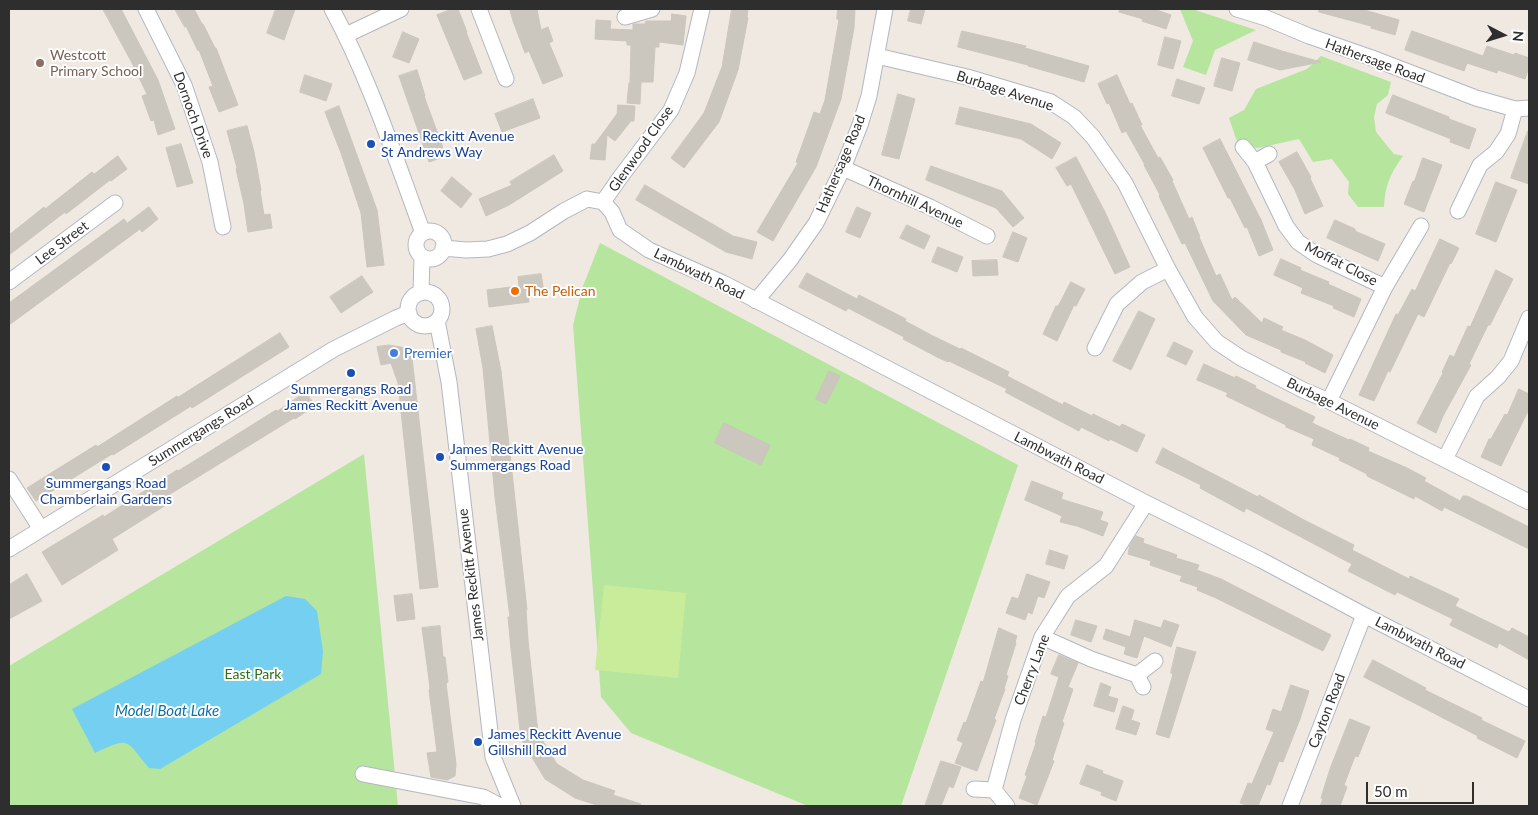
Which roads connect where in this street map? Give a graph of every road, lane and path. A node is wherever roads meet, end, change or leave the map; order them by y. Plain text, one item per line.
1 (146, 9) edge
2 (332, 9) edge
3 (401, 9) edge
4 (479, 9) edge
5 (652, 9) edge
6 (702, 9) edge
7 (885, 9) edge
8 (1237, 9) edge
9 (625, 17) dead end
10 (346, 35) junction
11 (877, 56) junction
12 (506, 79) dead end
13 (1522, 108) edge
14 (1244, 147) dead end
15 (1268, 154) dead end
16 (1255, 162) junction
17 (843, 168) junction
18 (603, 202) junction
19 (115, 203) dead end
20 (1458, 211) dead end
21 (1421, 226) dead end
22 (223, 227) dead end
23 (423, 233) junction
24 (987, 236) dead end
25 (443, 248) junction
26 (426, 258) junction
27 (1168, 269) junction
28 (9, 282) edge
29 (1385, 287) junction
30 (426, 293) junction
31 (756, 301) junction
32 (403, 316) junction
33 (1529, 318) edge
34 (437, 321) junction
35 (1095, 348) dead end
36 (1329, 401) junction
37 (1445, 459) junction
38 (9, 480) edge
39 (1529, 502) edge
40 (1146, 503) junction
41 (41, 529) junction
42 (9, 549) edge
43 (1364, 615) junction
44 (1042, 637) junction
45 (1155, 661) dead end
46 (1529, 698) edge
47 (363, 774) dead end
48 (974, 789) dead end
49 (994, 790) junction
50 (500, 806) edge
51 (514, 806) edge
52 (1007, 806) edge
53 (1290, 806) edge

1 - 22 street, Dornoch Drive
2 - 10 street
3 - 10 street
4 - 12 street
5 - 9 street
6 - 18 street, Glenwood Close
7 - 11 street, Hathersage Road
8 - 13 street, Hathersage Road
10 - 23 street
11 - 17 street, Hathersage Road
11 - 27 street, Burbage Avenue
13 - 20 street, Hathersage Road
14 - 16 street, Moffat Close
15 - 16 street
16 - 29 street, Moffat Close
17 - 24 street, Thornhill Avenue
17 - 31 street, Hathersage Road
18 - 25 street
18 - 31 street, Lambwath Road
19 - 28 street, Lee Street
21 - 29 street, Moffat Close
23 - 25 street
23 - 26 street
25 - 26 street
26 - 30 street
27 - 35 street
27 - 36 street, Burbage Avenue
29 - 36 street, Moffat Close
30 - 32 street
30 - 34 street
31 - 40 street, Lambwath Road
32 - 34 street
32 - 41 street, Summergangs Road
33 - 37 street
34 - 51 street, James Reckitt Avenue
36 - 37 street, Burbage Avenue
37 - 39 street, Burbage Avenue
38 - 41 street
40 - 43 street, Lambwath Road
40 - 44 street, Cherry Lane
41 - 42 street, Summergangs Road
43 - 46 street, Lambwath Road
43 - 53 street, Cayton Road
44 - 45 street
44 - 49 street, Cherry Lane
47 - 50 street
48 - 49 street
49 - 52 street

